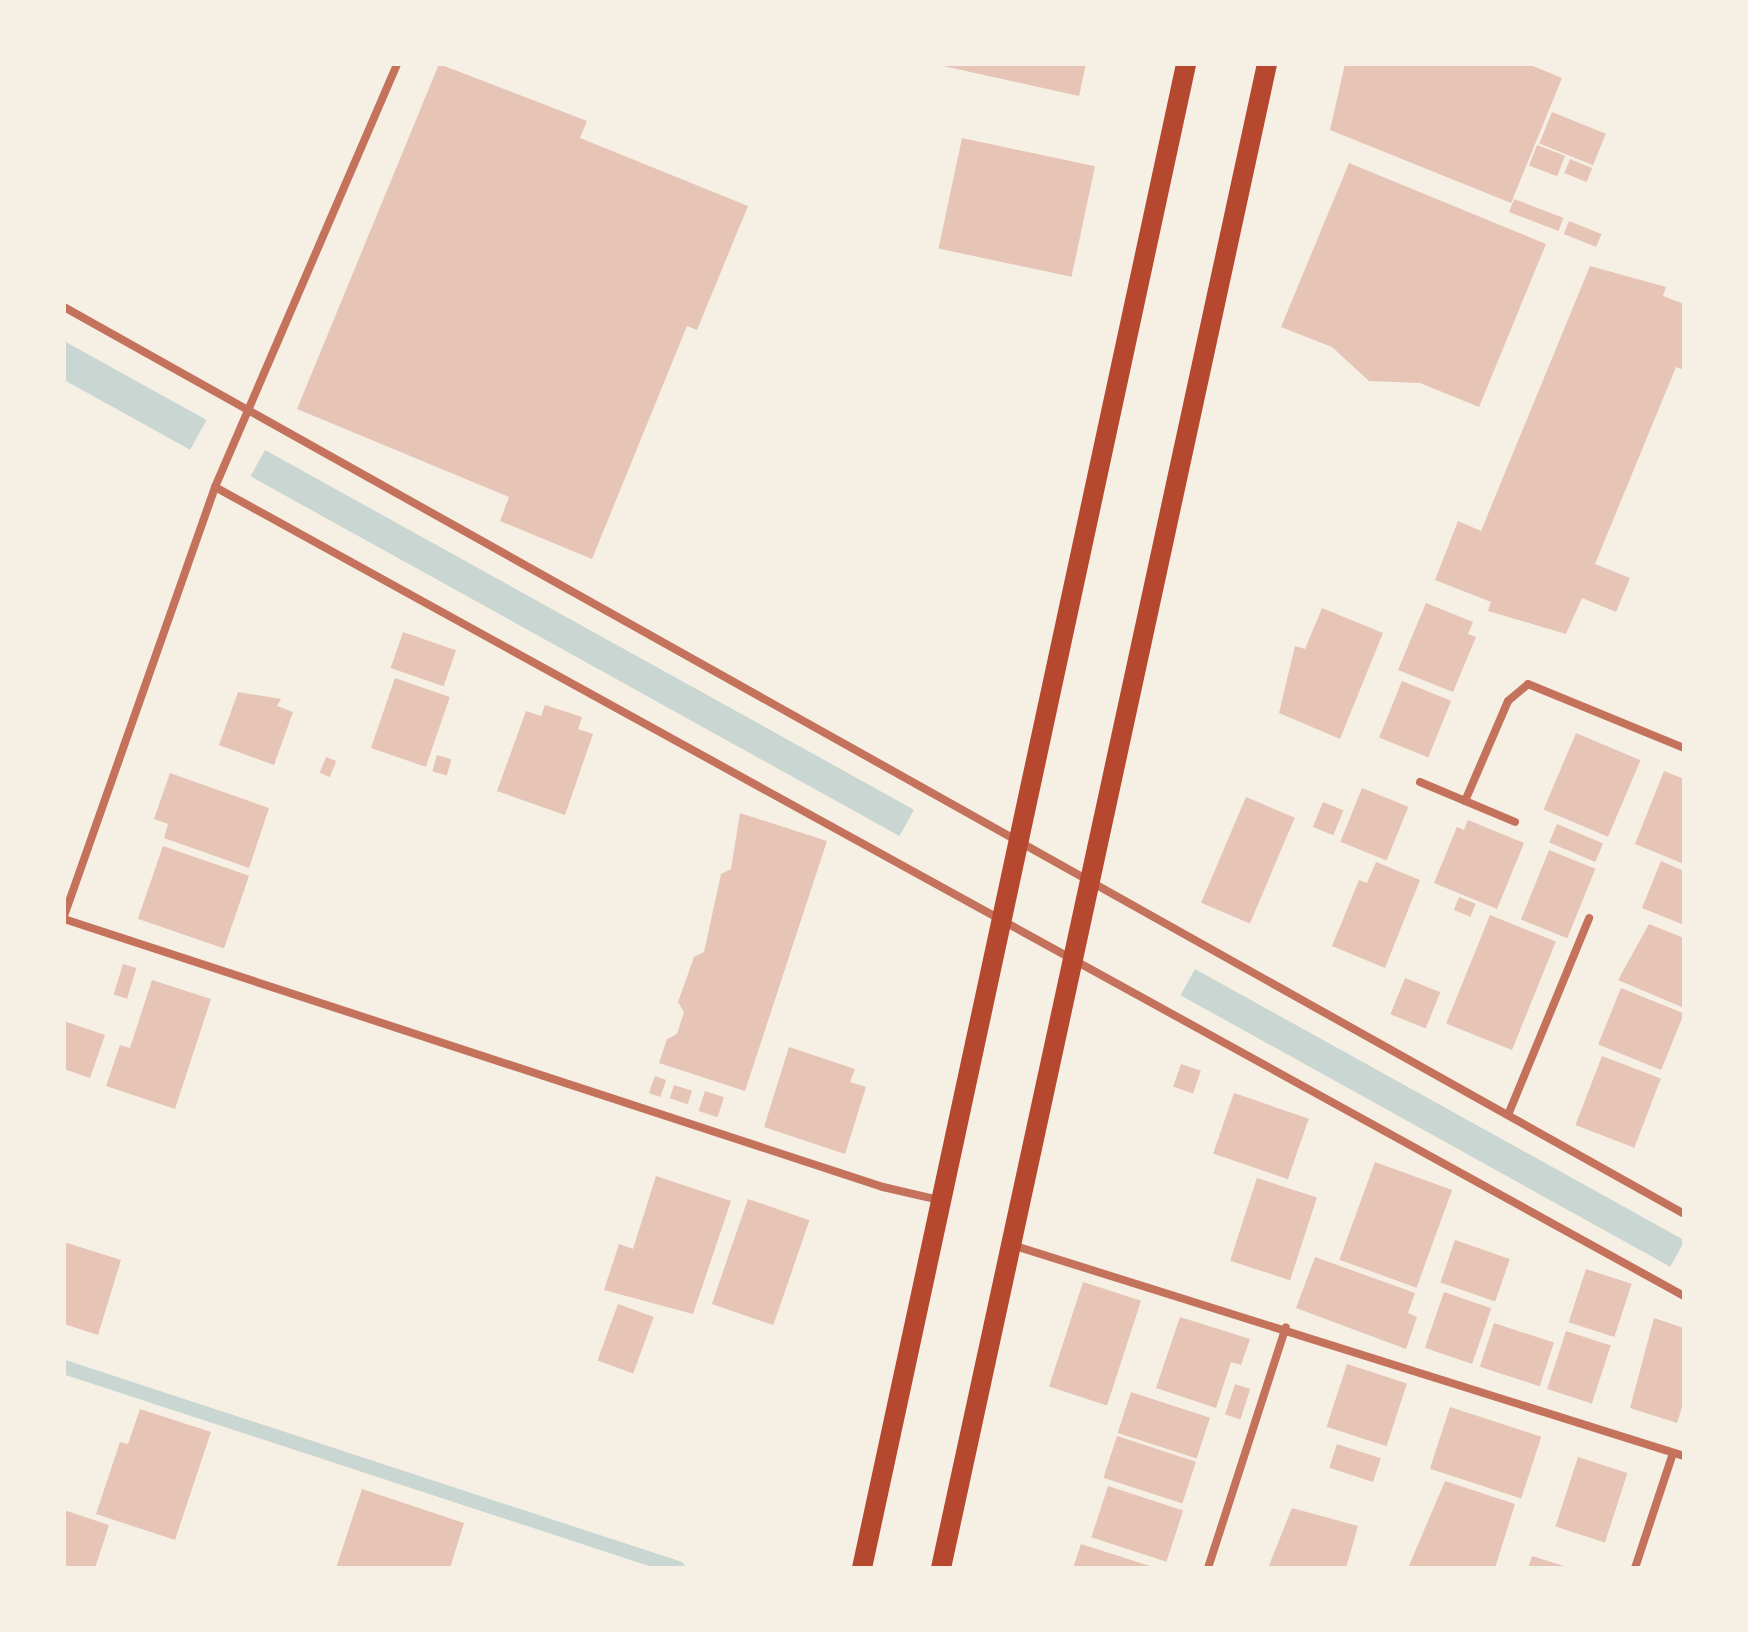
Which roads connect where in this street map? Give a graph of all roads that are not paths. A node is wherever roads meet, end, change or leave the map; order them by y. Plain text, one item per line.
1 (397, 64) edge
2 (1186, 64) edge
3 (1267, 64) edge
4 (64, 307) edge
5 (247, 410) junction
6 (215, 487) junction
7 (1684, 748) edge
8 (1420, 782) dead end
9 (1465, 801) junction
10 (1515, 822) dead end
11 (1018, 841) junction
12 (1090, 880) junction
13 (64, 918) edge
14 (1589, 918) dead end
15 (1001, 921) junction
16 (1073, 959) junction
17 (1508, 1115) junction
18 (941, 1200) junction
19 (1684, 1214) edge
20 (1011, 1245) junction
21 (1684, 1296) edge
22 (1286, 1327) junction
23 (1673, 1453) junction
24 (1684, 1456) edge
25 (862, 1568) edge
26 (941, 1568) edge
27 (1208, 1568) edge
28 (1635, 1568) edge

1 - 5 street
2 - 11 main road
3 - 12 main road
4 - 5 street
5 - 6 street
5 - 11 street
6 - 13 street
6 - 15 street
7 - 9 street
8 - 9 street
9 - 10 street
11 - 12 street
11 - 15 main road
12 - 16 main road
12 - 17 street
13 - 18 street
14 - 17 street
15 - 16 street
15 - 18 main road
16 - 20 main road
16 - 21 street
17 - 19 street
18 - 25 main road
20 - 22 street
20 - 26 main road
22 - 23 street
22 - 27 street
23 - 24 street
23 - 28 street

